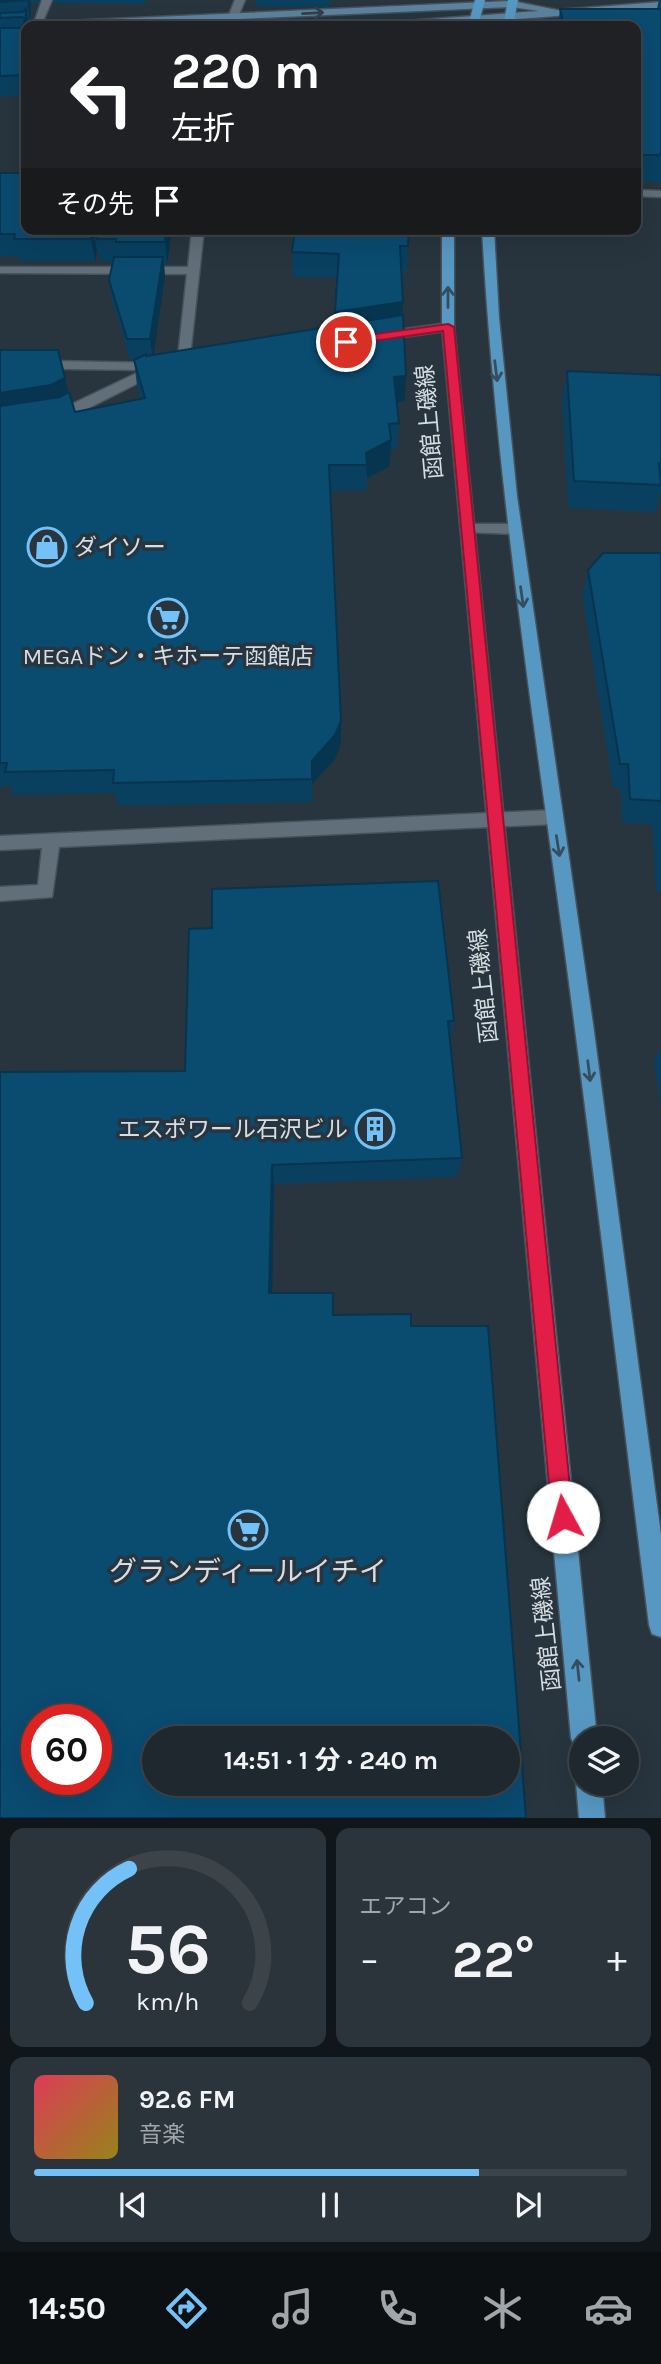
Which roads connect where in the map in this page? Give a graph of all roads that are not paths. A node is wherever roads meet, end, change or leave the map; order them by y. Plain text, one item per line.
1 (47, 0) edge
2 (240, 0) edge
3 (513, 2) edge
4 (479, 3) edge
5 (661, 5) edge
6 (553, 11) junction
7 (233, 17) junction
8 (39, 21) edge
9 (135, 21) edge
10 (475, 21) edge
11 (509, 21) edge
12 (513, 21) edge
13 (21, 26) edge
14 (0, 27) edge
15 (641, 193) edge
16 (661, 194) edge
17 (197, 235) edge
18 (448, 235) edge
19 (488, 235) edge
20 (0, 270) edge
21 (194, 271) junction
22 (448, 327) junction
23 (372, 337) edge
24 (0, 365) edge
25 (160, 367) junction
26 (36, 421) edge
27 (467, 529) junction
28 (514, 529) junction
29 (554, 817) junction
30 (495, 819) junction
31 (51, 840) junction
32 (0, 843) edge
33 (0, 894) edge
34 (655, 1539) edge
35 (661, 1625) edge
36 (583, 1726) edge
37 (590, 1796) edge
38 (592, 1818) edge

1 - 8 street
2 - 7 street
3 - 4 main road
3 - 6 main road
3 - 11 main road
7 -> 4 main road
4 - 10 main road
5 - 6 main road
6 - 12 main road
7 - 9 main road
13 - 14 main road
15 - 16 street
17 - 21 street
22 -> 18 main road, 函館上磯線
19 -> 28 main road
20 - 21 street
21 - 25 street
22 - 23 street
22 - 27 main road, 函館上磯線
24 - 25 street
25 - 26 street
27 - 28 street
27 - 30 main road, 函館上磯線
28 -> 29 main road
29 - 30 street
29 -> 34 main road
30 - 31 street
36 -> 30 main road, 函館上磯線
31 - 32 street
31 - 33 street
34 - 35 main road
37 - 38 main road

